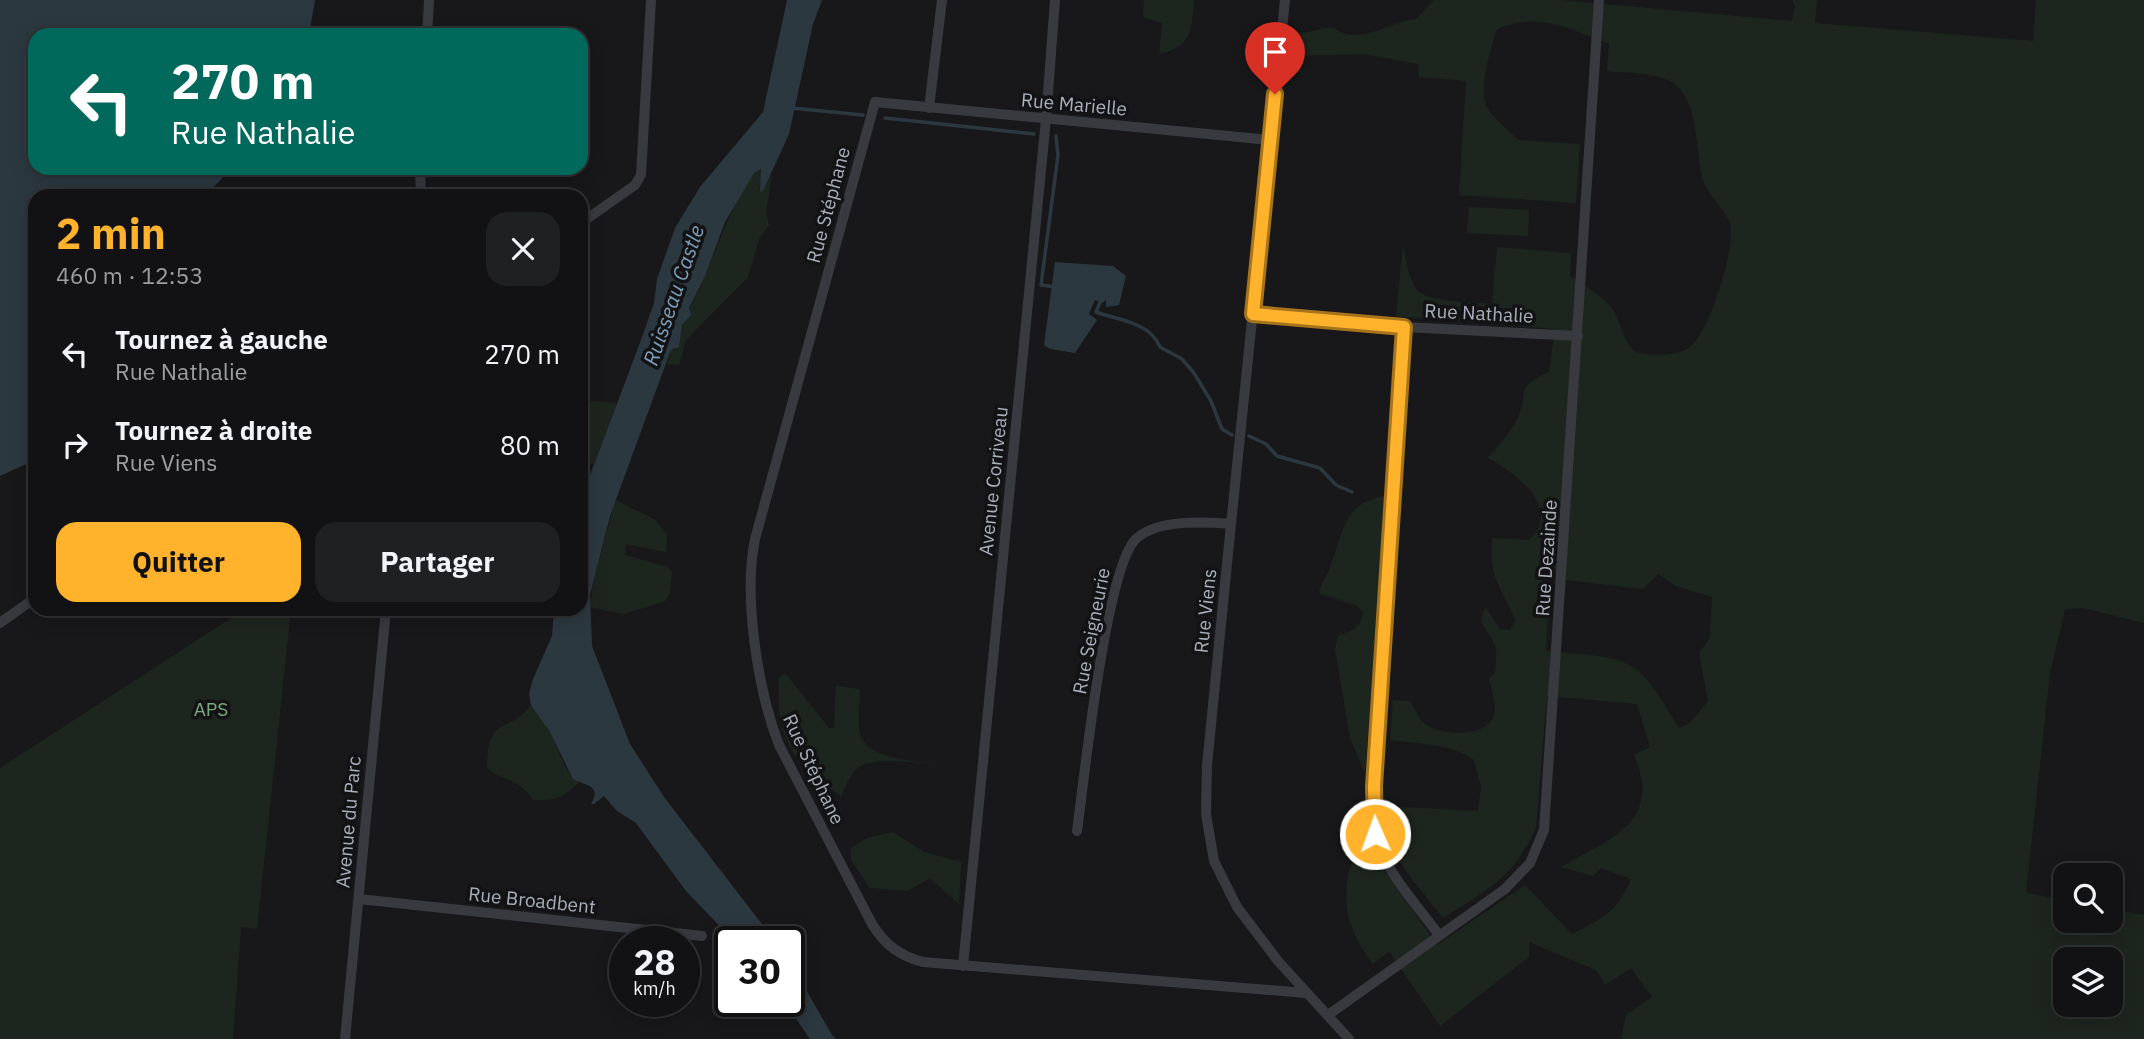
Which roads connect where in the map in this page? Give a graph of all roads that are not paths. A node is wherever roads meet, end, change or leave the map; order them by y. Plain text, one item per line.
1 (429, 0) edge
2 (651, 0) edge
3 (942, 0) edge
4 (1055, 0) edge
5 (1285, 0) edge
6 (1600, 0) edge
7 (427, 28) edge
8 (875, 102) joint
9 (929, 108) junction
10 (1046, 119) junction
11 (1270, 141) junction
12 (588, 218) edge
13 (1253, 314) junction
14 (1404, 327) junction
15 (1578, 336) junction
16 (1231, 524) junction
17 (28, 603) edge
18 (385, 616) edge
19 (0, 623) edge
20 (1077, 831) dead end
21 (359, 899) junction
22 (1439, 935) junction
23 (702, 936) dead end
24 (963, 966) junction
25 (1306, 993) junction
26 (1328, 1015) junction
27 (345, 1039) edge
28 (1349, 1039) edge

1 - 7 street
2 - 12 street
3 - 9 street
4 - 10 street, Avenue Corriveau
5 - 11 street, Rue Viens
6 - 15 street, Rue Dezainde
8 - 9 street, Rue Marielle
8 - 24 street, Rue Stéphane
9 - 10 street, Rue Marielle
10 - 11 street, Rue Marielle
10 - 24 street, Avenue Corriveau
11 - 13 street, Rue Viens
13 - 14 street, Rue Nathalie
13 - 16 street, Rue Viens
14 - 15 street, Rue Nathalie
14 - 22 street
15 - 22 street, Rue Dezainde
16 - 20 street, Rue Seigneurie
16 - 25 street, Rue Viens
17 - 19 street
18 - 21 street, Avenue du Parc
21 - 23 street, Rue Broadbent
21 - 27 street, Avenue du Parc
22 - 26 street, Rue Dezainde
24 - 25 street, Rue Stéphane
25 - 26 street, Rue Viens
26 - 28 street, Rue Viens

